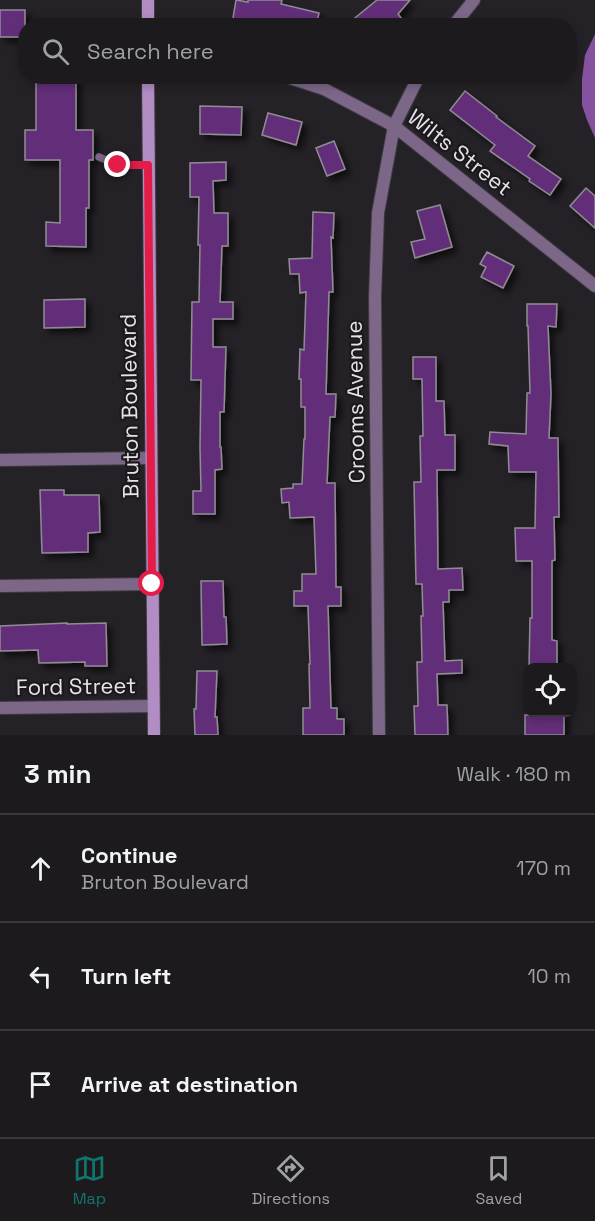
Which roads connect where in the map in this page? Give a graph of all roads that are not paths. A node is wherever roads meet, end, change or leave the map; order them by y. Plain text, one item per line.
1 (148, 0) edge
2 (474, 0) edge
3 (148, 18) edge
4 (459, 18) edge
5 (148, 84) edge
6 (309, 84) edge
7 (415, 84) edge
8 (394, 126) junction
9 (99, 157) dead end
10 (148, 165) junction
11 (595, 286) edge
12 (150, 458) junction
13 (0, 460) edge
14 (152, 584) junction
15 (0, 586) edge
16 (153, 706) junction
17 (0, 708) edge
18 (154, 735) edge
19 (379, 735) edge

1 - 3 street
2 - 4 street
5 - 10 street, Bruton Boulevard
6 - 8 street, Wilts Street
7 - 8 street, Crooms Avenue
8 - 11 street, Wilts Street
8 - 19 street, Crooms Avenue
9 - 10 lane
10 - 12 street, Bruton Boulevard
12 - 13 street
12 - 14 street, Bruton Boulevard
14 - 15 street
14 - 16 street, Bruton Boulevard
16 - 17 street, Ford Street
16 - 18 street, Bruton Boulevard

